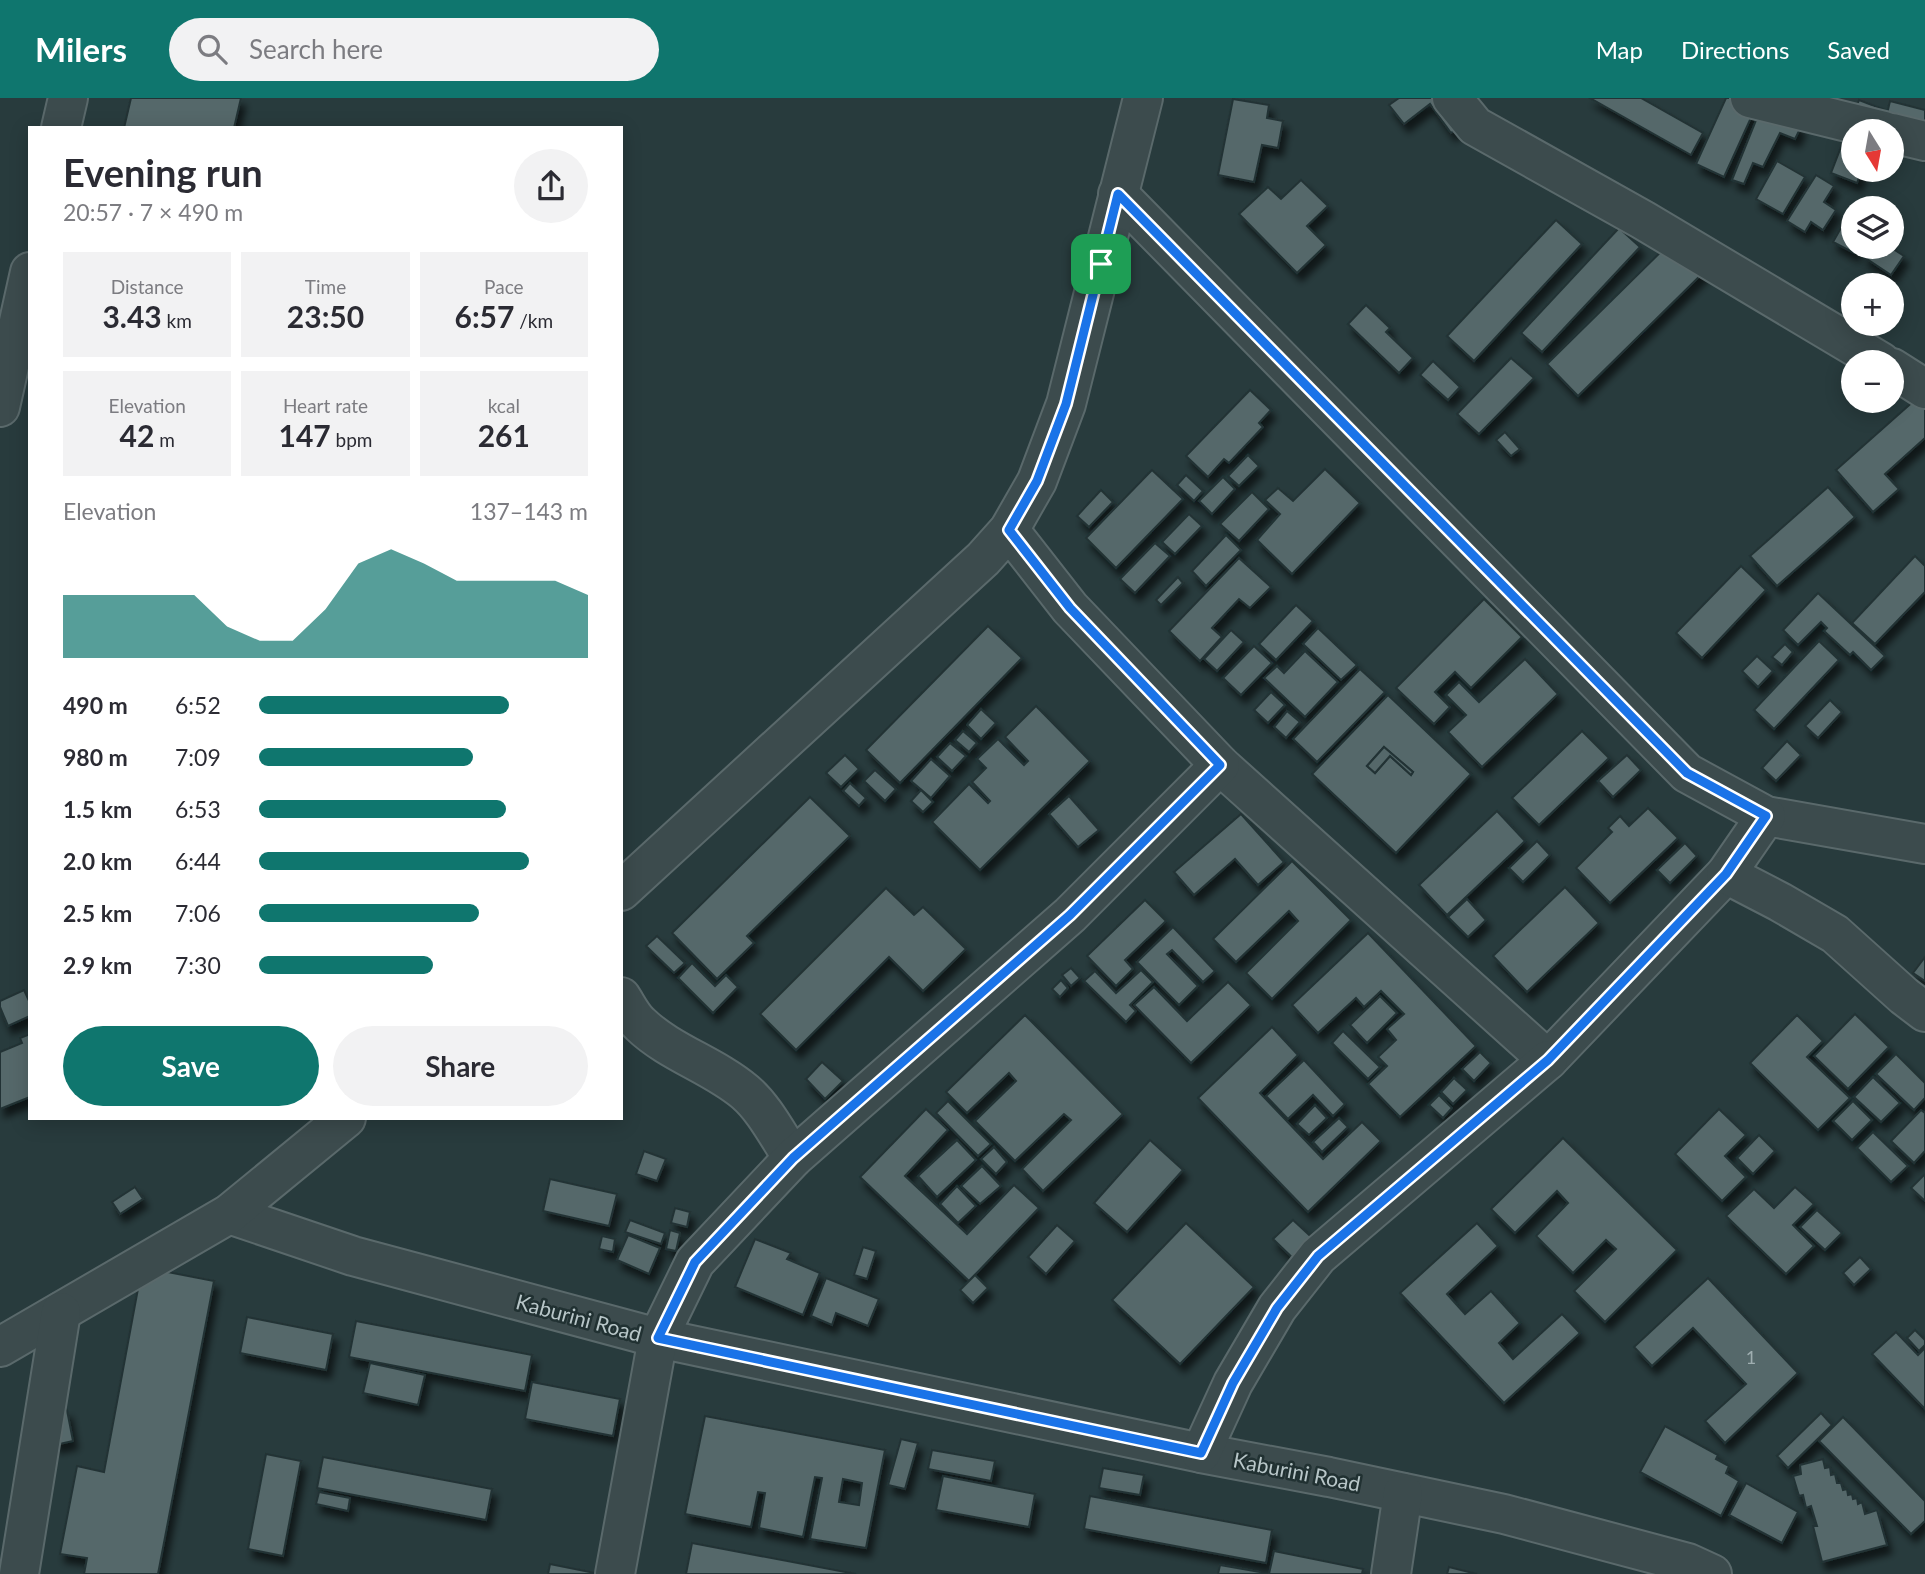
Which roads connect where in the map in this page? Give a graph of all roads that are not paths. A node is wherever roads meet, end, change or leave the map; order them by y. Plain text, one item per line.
1 (68, 98) edge
2 (1143, 98) edge
3 (1451, 98) edge
4 (1750, 98) edge
5 (1841, 120) edge
6 (61, 126) edge
7 (1904, 136) edge
8 (1925, 141) edge
9 (1118, 194) junction
10 (28, 281) edge
11 (1861, 350) edge
12 (1904, 376) edge
13 (1925, 389) edge
14 (0, 407) edge
15 (1009, 530) junction
16 (1220, 765) junction
17 (1766, 816) junction
18 (1925, 844) edge
19 (1726, 874) junction
20 (623, 889) edge
21 (623, 1000) edge
22 (1925, 1012) edge
23 (1548, 1060) junction
24 (344, 1120) edge
25 (793, 1158) junction
26 (229, 1214) junction
27 (61, 1312) junction
28 (658, 1338) junction
29 (0, 1348) edge
30 (1201, 1453) junction
31 (1403, 1493) junction
32 (19, 1574) edge
33 (615, 1574) edge
34 (1391, 1574) edge
35 (1712, 1574) edge

1 - 6 street
2 - 9 street
3 - 11 street
4 - 5 street
7 - 8 street
9 - 15 street
9 - 17 street
10 - 14 street
12 - 13 street
15 - 16 street
15 - 20 street
16 - 23 street
16 - 25 street
17 - 18 street
17 - 19 street
19 - 22 street
19 - 23 street
21 - 25 street
23 - 30 street
24 - 26 street
25 - 28 street
26 - 27 street
26 - 28 street, Kaburini Road
27 - 29 street
27 - 32 street
28 - 30 street, Kaburini Road
28 - 33 street
30 - 31 street, Kaburini Road
31 - 34 street
31 - 35 street, Kaburini Road

